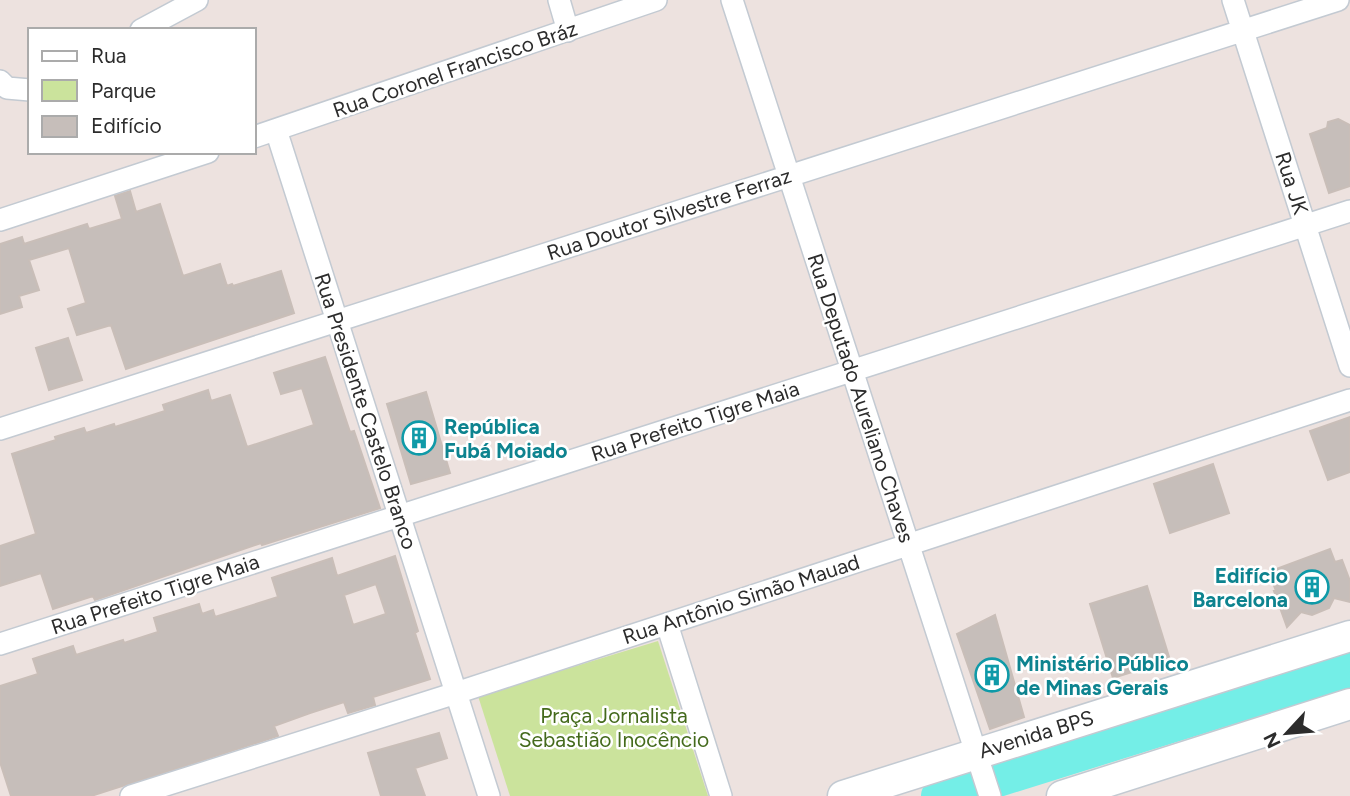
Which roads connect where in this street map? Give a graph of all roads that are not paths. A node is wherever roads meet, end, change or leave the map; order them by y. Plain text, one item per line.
1 (197, 0) edge
2 (559, 0) edge
3 (656, 0) edge
4 (732, 0) edge
5 (1233, 0) edge
6 (1338, 0) edge
7 (613, 7) edge
8 (145, 28) edge
9 (1243, 29) junction
10 (568, 31) junction
11 (0, 81) edge
12 (28, 90) edge
13 (276, 130) junction
14 (256, 136) edge
15 (202, 154) edge
16 (789, 175) junction
17 (1350, 211) edge
18 (0, 220) edge
19 (1306, 225) junction
20 (337, 321) junction
21 (1350, 366) edge
22 (852, 370) junction
23 (1350, 400) edge
24 (0, 429) edge
25 (399, 516) junction
26 (909, 545) junction
27 (667, 624) junction
28 (1350, 636) edge
29 (0, 644) edge
30 (456, 693) junction
31 (1350, 704) edge
32 (978, 759) junction
33 (131, 796) edge
34 (489, 796) edge
35 (722, 796) edge
36 (843, 796) edge
37 (990, 796) edge
38 (1062, 796) edge

1 - 8 street
2 - 10 street
3 - 7 street, Rua Coronel Francisco Bráz
4 - 16 street, Rua Deputado Aureliano Chaves
5 - 9 street, Rua JK
6 - 9 street, Rua Doutor Silvestre Ferraz
7 - 10 street, Rua Coronel Francisco Bráz
9 - 16 street, Rua Doutor Silvestre Ferraz
9 - 19 street, Rua JK
10 - 13 street, Rua Coronel Francisco Bráz
11 - 12 street
13 - 14 street, Rua Coronel Francisco Bráz
13 - 20 street, Rua Presidente Castelo Branco
15 - 18 street
16 - 20 street, Rua Doutor Silvestre Ferraz
16 - 22 street, Rua Deputado Aureliano Chaves
17 - 19 street, Rua Prefeito Tigre Maia
19 - 21 street, Rua JK
19 - 22 street, Rua Prefeito Tigre Maia
20 - 24 street, Rua Doutor Silvestre Ferraz
20 - 25 street, Rua Presidente Castelo Branco
22 - 25 street, Rua Prefeito Tigre Maia
22 - 26 street, Rua Deputado Aureliano Chaves
23 - 26 street, Rua Antônio Simão Mauad
25 - 29 street, Rua Prefeito Tigre Maia
25 - 30 street, Rua Presidente Castelo Branco
26 - 27 street, Rua Antônio Simão Mauad
26 - 32 street, Rua Deputado Aureliano Chaves
27 - 30 street, Rua Antônio Simão Mauad
27 - 35 street
28 - 32 main road, Avenida BPS
30 - 33 street, Rua Antônio Simão Mauad
30 - 34 street
31 - 38 main road
32 - 36 main road, Avenida BPS
32 - 37 street, Rua Deputado Aureliano Chaves

